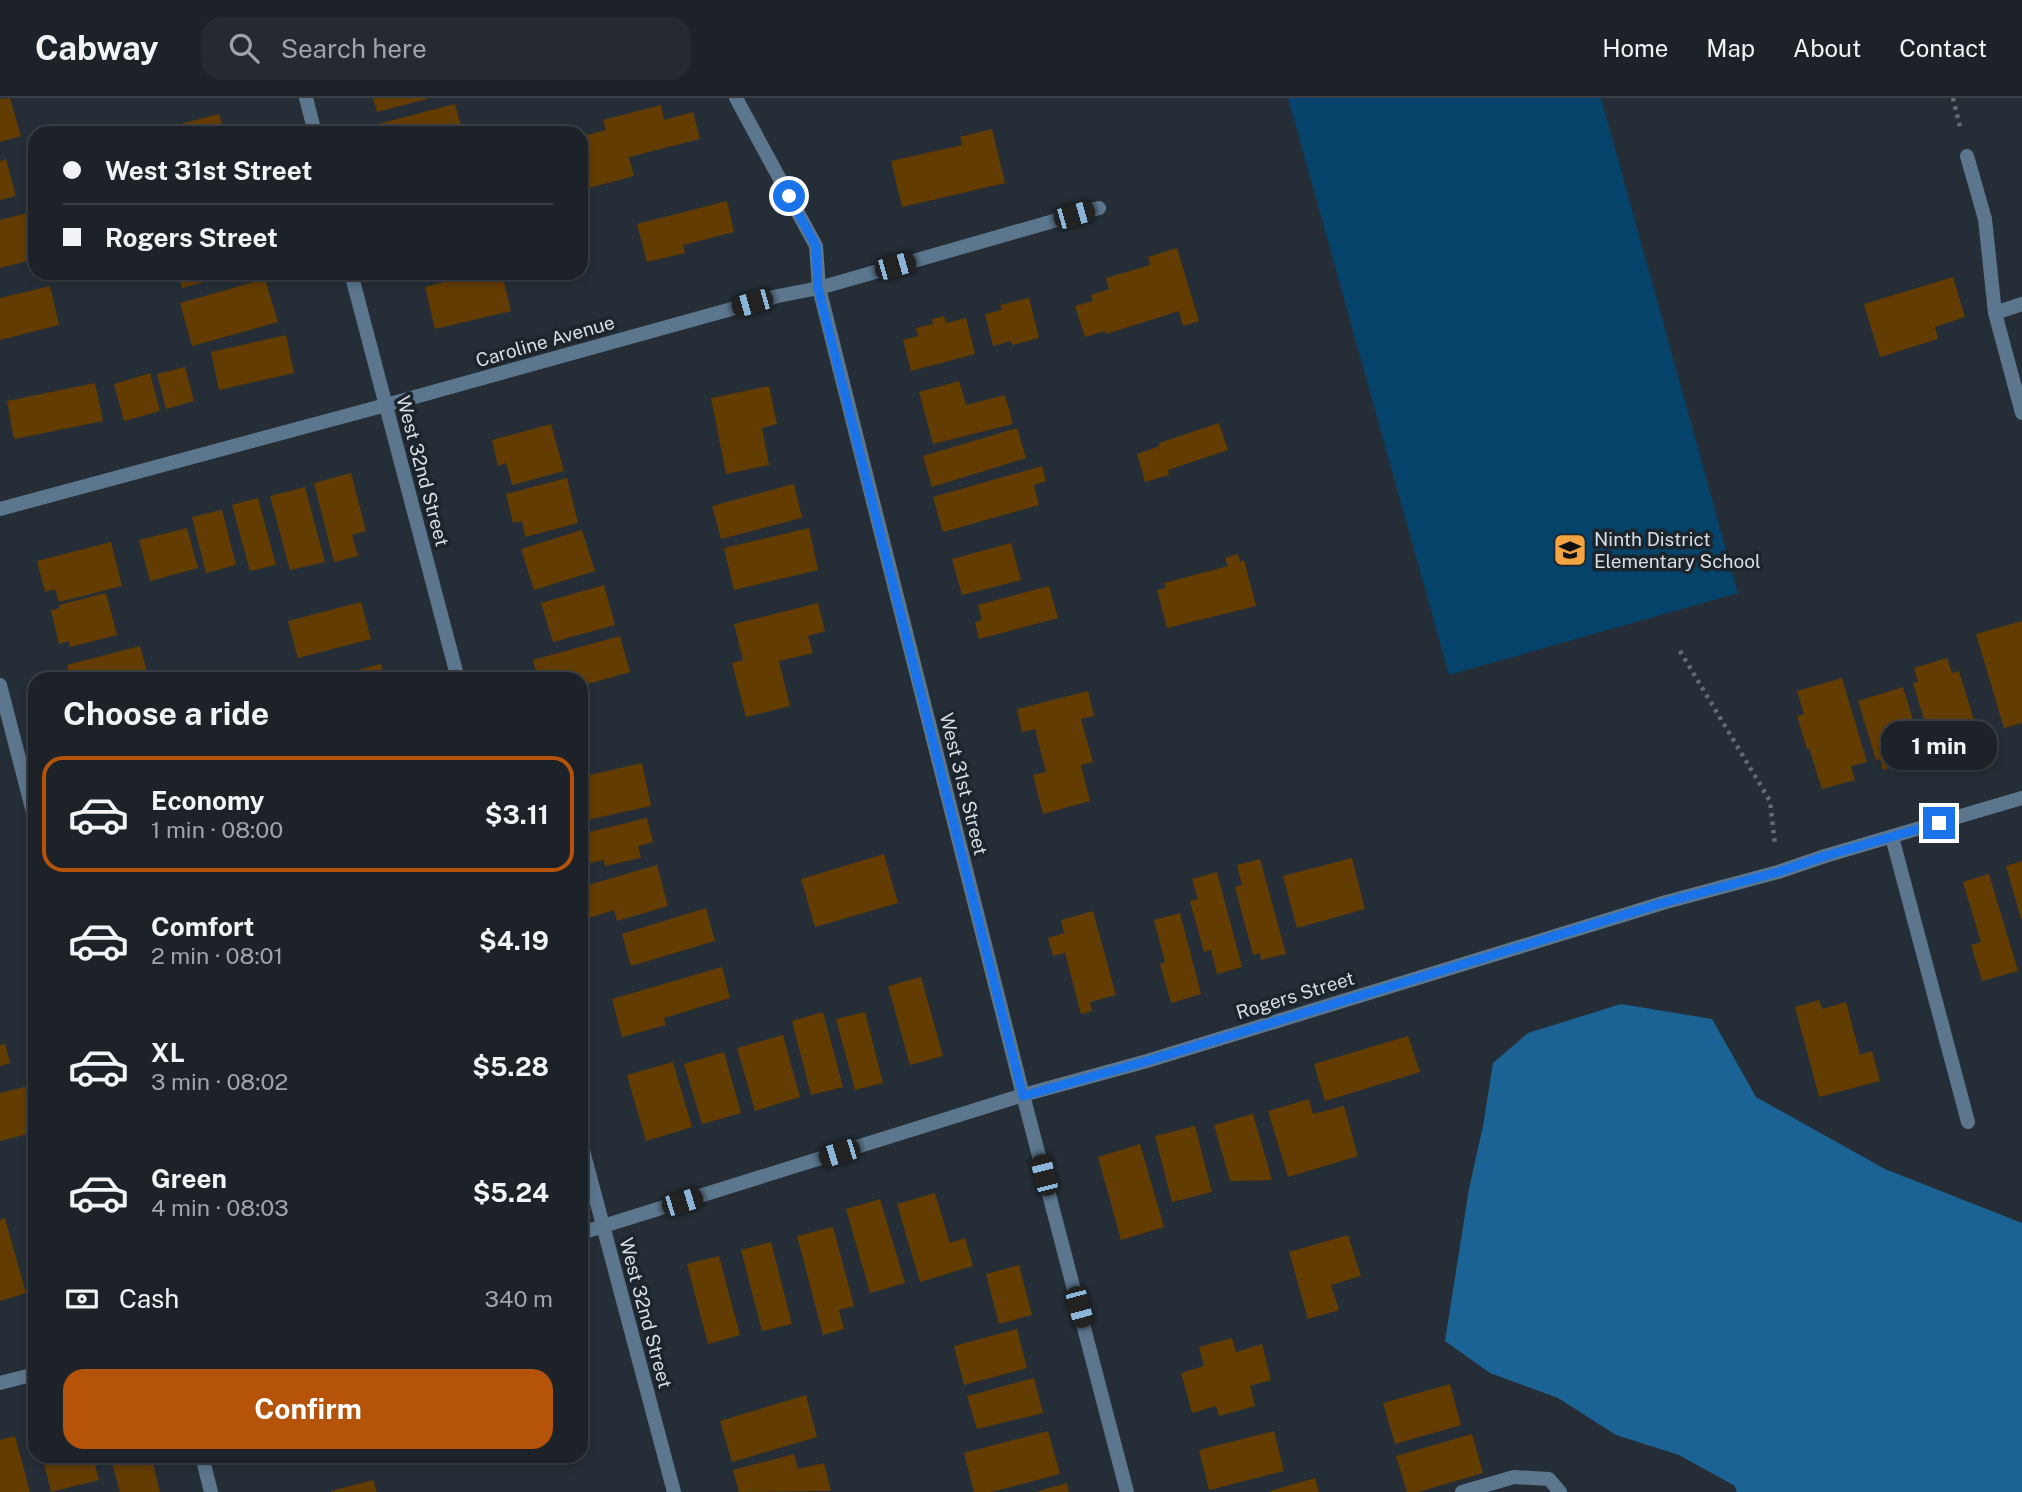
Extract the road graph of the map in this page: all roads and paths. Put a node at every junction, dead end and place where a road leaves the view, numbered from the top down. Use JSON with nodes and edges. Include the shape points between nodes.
{"nodes":[{"id":1,"x":306,"y":98,"type":"edge"},
{"id":2,"x":736,"y":98,"type":"edge"},
{"id":3,"x":1952,"y":98,"type":"edge"},
{"id":4,"x":313,"y":126,"type":"edge"},
{"id":5,"x":1967,"y":156,"type":"joint"},
{"id":6,"x":1099,"y":208,"type":"dead end"},
{"id":7,"x":353,"y":280,"type":"edge"},
{"id":8,"x":818,"y":288,"type":"junction"},
{"id":9,"x":2022,"y":304,"type":"edge"},
{"id":10,"x":1995,"y":313,"type":"junction"},
{"id":11,"x":386,"y":405,"type":"junction"},
{"id":12,"x":2022,"y":413,"type":"edge"},
{"id":13,"x":0,"y":509,"type":"edge"},
{"id":14,"x":1680,"y":651,"type":"dead end"},
{"id":15,"x":456,"y":672,"type":"edge"},
{"id":16,"x":0,"y":685,"type":"edge"},
{"id":17,"x":28,"y":793,"type":"edge"},
{"id":18,"x":2022,"y":798,"type":"edge"},
{"id":19,"x":1892,"y":837,"type":"junction"},
{"id":20,"x":1778,"y":872,"type":"junction"},
{"id":21,"x":1023,"y":1096,"type":"junction"},
{"id":22,"x":1968,"y":1122,"type":"dead end"},
{"id":23,"x":588,"y":1170,"type":"edge"},
{"id":24,"x":603,"y":1227,"type":"junction"},
{"id":25,"x":588,"y":1231,"type":"edge"},
{"id":26,"x":28,"y":1376,"type":"edge"},
{"id":27,"x":0,"y":1383,"type":"edge"},
{"id":28,"x":204,"y":1463,"type":"edge"},
{"id":29,"x":211,"y":1492,"type":"edge"},
{"id":30,"x":674,"y":1492,"type":"edge"},
{"id":31,"x":1127,"y":1492,"type":"edge"},
{"id":32,"x":1462,"y":1492,"type":"edge"},
{"id":33,"x":1560,"y":1492,"type":"edge"}],
"edges":[{"from":1,"to":4,"type":"street"},
{"from":2,"to":8,"type":"street","name":"West 31st Street","via":[[816,246]]},
{"from":3,"to":5,"type":"path"},
{"from":5,"to":10,"type":"street","via":[[1985,219]]},
{"from":6,"to":8,"type":"street","name":"Caroline Avenue"},
{"from":7,"to":11,"type":"street","name":"West 32nd Street"},
{"from":8,"to":11,"type":"street","name":"Caroline Avenue"},
{"from":8,"to":21,"type":"street","name":"West 31st Street"},
{"from":9,"to":10,"type":"street"},
{"from":10,"to":12,"type":"street"},
{"from":11,"to":13,"type":"street","name":"Caroline Avenue"},
{"from":11,"to":15,"type":"street","name":"West 32nd Street"},
{"from":14,"to":20,"type":"path","via":[[1770,801]]},
{"from":16,"to":17,"type":"street"},
{"from":18,"to":19,"type":"street","name":"Rogers Street"},
{"from":19,"to":20,"type":"street","name":"Rogers Street"},
{"from":19,"to":22,"type":"street"},
{"from":20,"to":21,"type":"street","name":"Rogers Street"},
{"from":21,"to":24,"type":"street","name":"Rogers Street"},
{"from":21,"to":31,"type":"street","name":"West 31st Street"},
{"from":23,"to":24,"type":"street","name":"West 32nd Street"},
{"from":24,"to":25,"type":"street","name":"Rogers Street"},
{"from":24,"to":30,"type":"street","name":"West 32nd Street"},
{"from":26,"to":27,"type":"street"},
{"from":28,"to":29,"type":"street"},
{"from":32,"to":33,"type":"street","via":[[1514,1477],[1549,1479]]}]}
